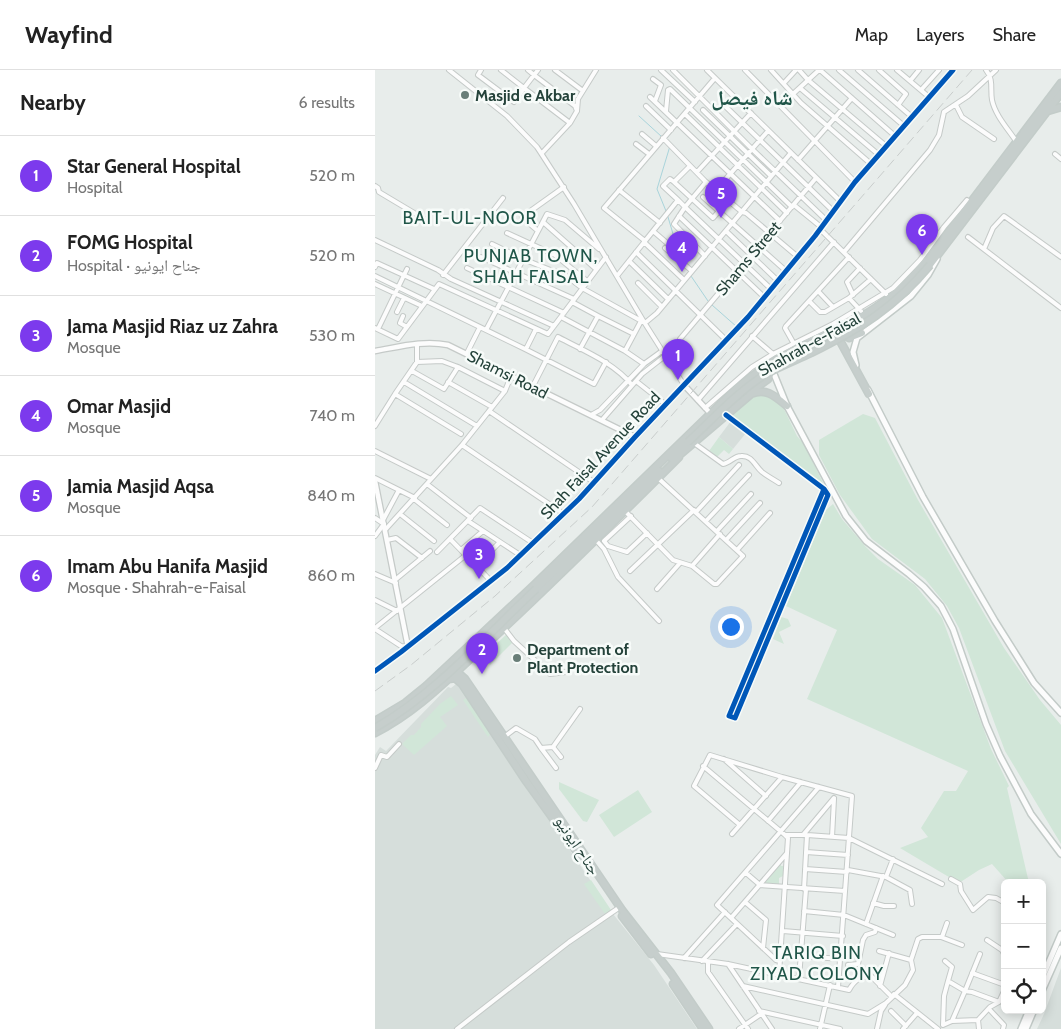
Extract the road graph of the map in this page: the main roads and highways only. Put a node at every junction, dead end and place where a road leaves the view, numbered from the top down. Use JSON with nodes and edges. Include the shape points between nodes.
{"nodes":[{"id":1,"x":1061,"y":83,"type":"edge"},
{"id":2,"x":1061,"y":93,"type":"edge"},
{"id":3,"x":1061,"y":107,"type":"edge"},
{"id":4,"x":1047,"y":111,"type":"junction"},
{"id":5,"x":944,"y":248,"type":"junction"},
{"id":6,"x":882,"y":304,"type":"junction"},
{"id":7,"x":845,"y":329,"type":"junction"},
{"id":8,"x":861,"y":333,"type":"junction"},
{"id":9,"x":817,"y":342,"type":"junction"},
{"id":10,"x":775,"y":356,"type":"junction"},
{"id":11,"x":737,"y":388,"type":"junction"},
{"id":12,"x":869,"y":394,"type":"junction"},
{"id":13,"x":740,"y":402,"type":"junction"},
{"id":14,"x":787,"y":406,"type":"junction"},
{"id":15,"x":691,"y":442,"type":"junction"},
{"id":16,"x":679,"y":457,"type":"junction"},
{"id":17,"x":669,"y":461,"type":"junction"},
{"id":18,"x":534,"y":587,"type":"junction"},
{"id":19,"x":466,"y":648,"type":"junction"},
{"id":20,"x":472,"y":657,"type":"junction"},
{"id":21,"x":442,"y":672,"type":"junction"},
{"id":22,"x":457,"y":672,"type":"junction"},
{"id":23,"x":449,"y":679,"type":"junction"},
{"id":24,"x":1061,"y":713,"type":"edge"},
{"id":25,"x":385,"y":715,"type":"junction"},
{"id":26,"x":375,"y":721,"type":"edge"},
{"id":27,"x":389,"y":726,"type":"junction"},
{"id":28,"x":375,"y":728,"type":"edge"},
{"id":29,"x":375,"y":733,"type":"edge"},
{"id":30,"x":503,"y":739,"type":"junction"},
{"id":31,"x":1061,"y":854,"type":"edge"},
{"id":32,"x":1061,"y":934,"type":"edge"},
{"id":33,"x":1061,"y":948,"type":"edge"},
{"id":34,"x":1046,"y":969,"type":"edge"},
{"id":35,"x":1046,"y":982,"type":"edge"},
{"id":36,"x":1027,"y":1014,"type":"edge"},
{"id":37,"x":1032,"y":1014,"type":"edge"},
{"id":38,"x":703,"y":1029,"type":"edge"},
{"id":39,"x":709,"y":1029,"type":"edge"},
{"id":40,"x":1021,"y":1029,"type":"edge"},
{"id":41,"x":1026,"y":1029,"type":"edge"}],
"edges":[{"from":1,"to":6,"type":"highway","name":"Shahrah-e-Faisal","via":[[924,263],[911,278],[887,295]]},
{"from":2,"to":4,"type":"highway","name":"Shahrah-e-Faisal"},
{"from":3,"to":4,"type":"highway"},
{"from":4,"to":5,"type":"highway","name":"Shahrah-e-Faisal"},
{"from":5,"to":8,"type":"main road","via":[[929,275],[911,296]]},
{"from":5,"to":15,"type":"highway","name":"Shahrah-e-Faisal","bridge":true,"via":[[903,295],[881,314],[761,378]]},
{"from":6,"to":7,"type":"highway"},
{"from":6,"to":10,"type":"highway","name":"Shahrah-e-Faisal"},
{"from":7,"to":8,"type":"highway","via":[[844,334],[849,338]]},
{"from":7,"to":9,"type":"highway"},
{"from":8,"to":12,"type":"main road","via":[[854,345],[853,360]]},
{"from":9,"to":10,"type":"highway"},
{"from":9,"to":12,"type":"highway","via":[[831,337],[839,339]]},
{"from":10,"to":11,"type":"highway","name":"Shahrah-e-Faisal"},
{"from":10,"to":14,"type":"main road","via":[[772,370]]},
{"from":11,"to":13,"type":"highway","via":[[763,370],[770,375]]},
{"from":11,"to":18,"type":"highway","name":"Shahrah-e-Faisal","via":[[707,411]]},
{"from":12,"to":24,"type":"main road","via":[[995,621],[1034,683]]},
{"from":13,"to":14,"type":"highway","via":[[757,391],[773,395]]},
{"from":13,"to":15,"type":"highway"},
{"from":14,"to":31,"type":"main road","via":[[845,516],[866,540],[924,587],[941,606],[953,629],[1000,756],[1031,814]]},
{"from":15,"to":16,"type":"highway"},
{"from":15,"to":17,"type":"highway","name":"Shahrah-e-Faisal"},
{"from":16,"to":17,"type":"highway"},
{"from":16,"to":20,"type":"highway"},
{"from":17,"to":18,"type":"highway","name":"Shahrah-e-Faisal"},
{"from":18,"to":19,"type":"highway"},
{"from":18,"to":28,"type":"highway","bridge":true,"via":[[426,694]]},
{"from":19,"to":20,"type":"highway"},
{"from":19,"to":21,"type":"highway"},
{"from":20,"to":22,"type":"highway"},
{"from":21,"to":22,"type":"highway"},
{"from":21,"to":25,"type":"highway"},
{"from":22,"to":23,"type":"highway"},
{"from":22,"to":30,"type":"highway","name":"جناح ایونیو"},
{"from":23,"to":27,"type":"highway"},
{"from":23,"to":30,"type":"highway","name":"جناح ایونیو","via":[[460,681]]},
{"from":25,"to":26,"type":"highway"},
{"from":25,"to":27,"type":"highway","via":[[383,722]]},
{"from":27,"to":29,"type":"highway"},
{"from":30,"to":38,"type":"highway","name":"جناح ایونیو","via":[[526,781]]},
{"from":30,"to":39,"type":"highway","name":"جناح ایونیو"},
{"from":32,"to":34,"type":"main road"},
{"from":33,"to":35,"type":"main road"},
{"from":36,"to":40,"type":"main road"},
{"from":37,"to":41,"type":"main road"}]}
